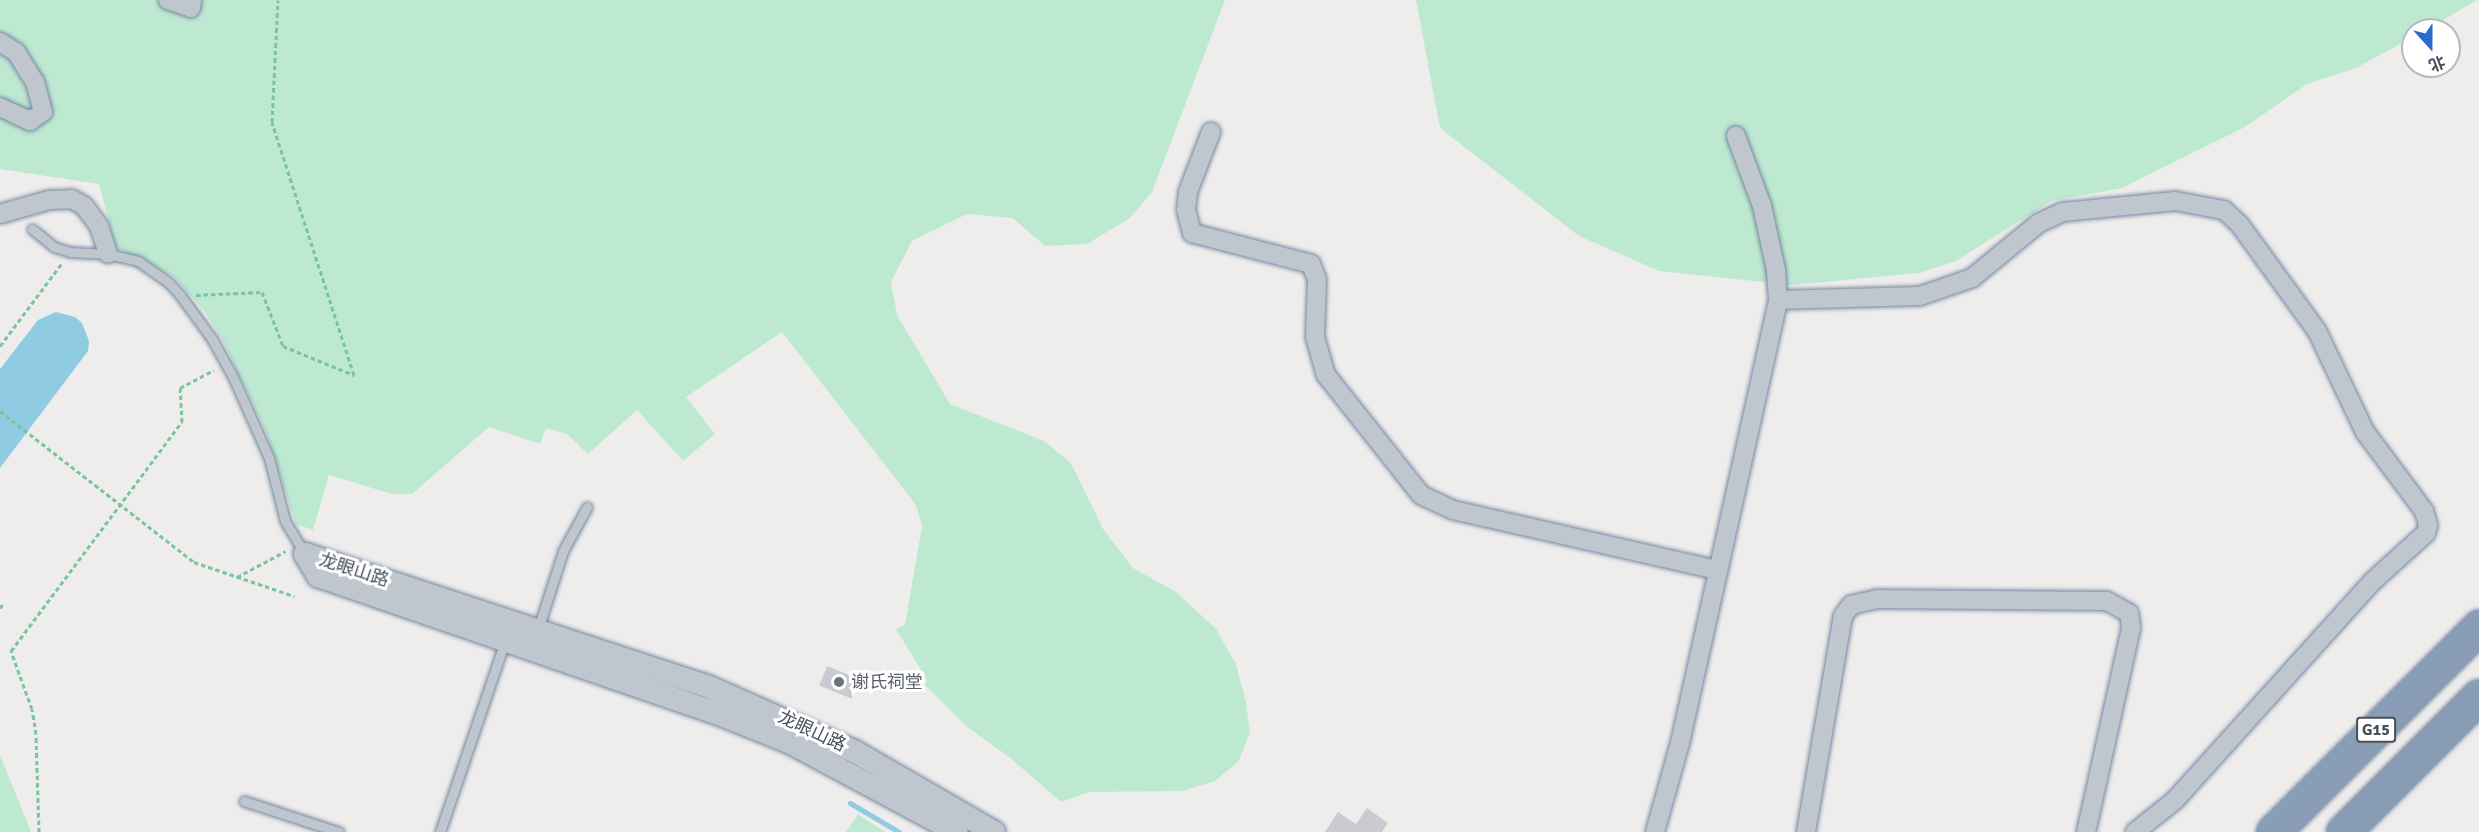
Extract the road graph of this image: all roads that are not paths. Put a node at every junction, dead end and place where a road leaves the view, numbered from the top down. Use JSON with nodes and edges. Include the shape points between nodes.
{"nodes":[{"id":1,"x":168,"y":0,"type":"edge"},
{"id":2,"x":192,"y":0,"type":"edge"},
{"id":3,"x":0,"y":42,"type":"edge"},
{"id":4,"x":0,"y":107,"type":"edge"},
{"id":5,"x":1211,"y":132,"type":"dead end"},
{"id":6,"x":1736,"y":136,"type":"dead end"},
{"id":7,"x":0,"y":214,"type":"edge"},
{"id":8,"x":32,"y":229,"type":"dead end"},
{"id":9,"x":108,"y":254,"type":"junction"},
{"id":10,"x":1778,"y":300,"type":"junction"},
{"id":11,"x":587,"y":507,"type":"dead end"},
{"id":12,"x":302,"y":549,"type":"joint"},
{"id":13,"x":1718,"y":570,"type":"junction"},
{"id":14,"x":2479,"y":627,"type":"edge"},
{"id":15,"x":508,"y":630,"type":"junction"},
{"id":16,"x":535,"y":640,"type":"junction"},
{"id":17,"x":2479,"y":696,"type":"edge"},
{"id":18,"x":244,"y":801,"type":"dead end"},
{"id":19,"x":339,"y":832,"type":"edge"},
{"id":20,"x":440,"y":832,"type":"edge"},
{"id":21,"x":957,"y":832,"type":"edge"},
{"id":22,"x":994,"y":832,"type":"edge"},
{"id":23,"x":1655,"y":832,"type":"edge"},
{"id":24,"x":1806,"y":832,"type":"edge"},
{"id":25,"x":2086,"y":832,"type":"edge"},
{"id":26,"x":2135,"y":832,"type":"edge"},
{"id":27,"x":2273,"y":832,"type":"edge"},
{"id":28,"x":2343,"y":832,"type":"edge"}],
"edges":[{"from":1,"to":2,"type":"street","via":[[191,8]]},
{"from":3,"to":4,"type":"street","via":[[16,52],[35,82],[43,112],[30,121]]},
{"from":5,"to":13,"type":"street","via":[[1188,192],[1186,210],[1192,233],[1311,264],[1317,280],[1315,337],[1326,375],[1421,495],[1453,510]]},
{"from":6,"to":10,"type":"street","via":[[1762,206],[1776,270]]},
{"from":7,"to":9,"type":"street","via":[[49,200],[72,199],[84,206],[99,226]]},
{"from":8,"to":9,"type":"lane","via":[[54,247]]},
{"from":9,"to":12,"type":"lane","via":[[138,261],[180,295],[226,365],[268,458],[285,521]]},
{"from":10,"to":13,"type":"street"},
{"from":10,"to":26,"type":"street","via":[[1920,296],[1972,278],[2039,223],[2063,212],[2175,201],[2224,210],[2240,225],[2317,331],[2365,432],[2424,511],[2426,533],[2372,582],[2174,801]]},
{"from":11,"to":16,"type":"lane","via":[[563,551]]},
{"from":12,"to":15,"type":"street","name":"龙眼山路","via":[[318,576]]},
{"from":13,"to":23,"type":"street","via":[[1678,754]]},
{"from":14,"to":27,"type":"highway","number":"G15"},
{"from":15,"to":16,"type":"street","name":"龙眼山路"},
{"from":15,"to":20,"type":"lane"},
{"from":16,"to":21,"type":"street","name":"龙眼山路","via":[[791,743]]},
{"from":16,"to":22,"type":"street","name":"龙眼山路","via":[[707,686],[807,728],[902,777]]},
{"from":17,"to":28,"type":"highway","number":"G15"},
{"from":18,"to":19,"type":"lane"},
{"from":24,"to":25,"type":"street","via":[[1843,616],[1851,605],[1876,599],[2107,601],[2129,613],[2131,628]]}]}
